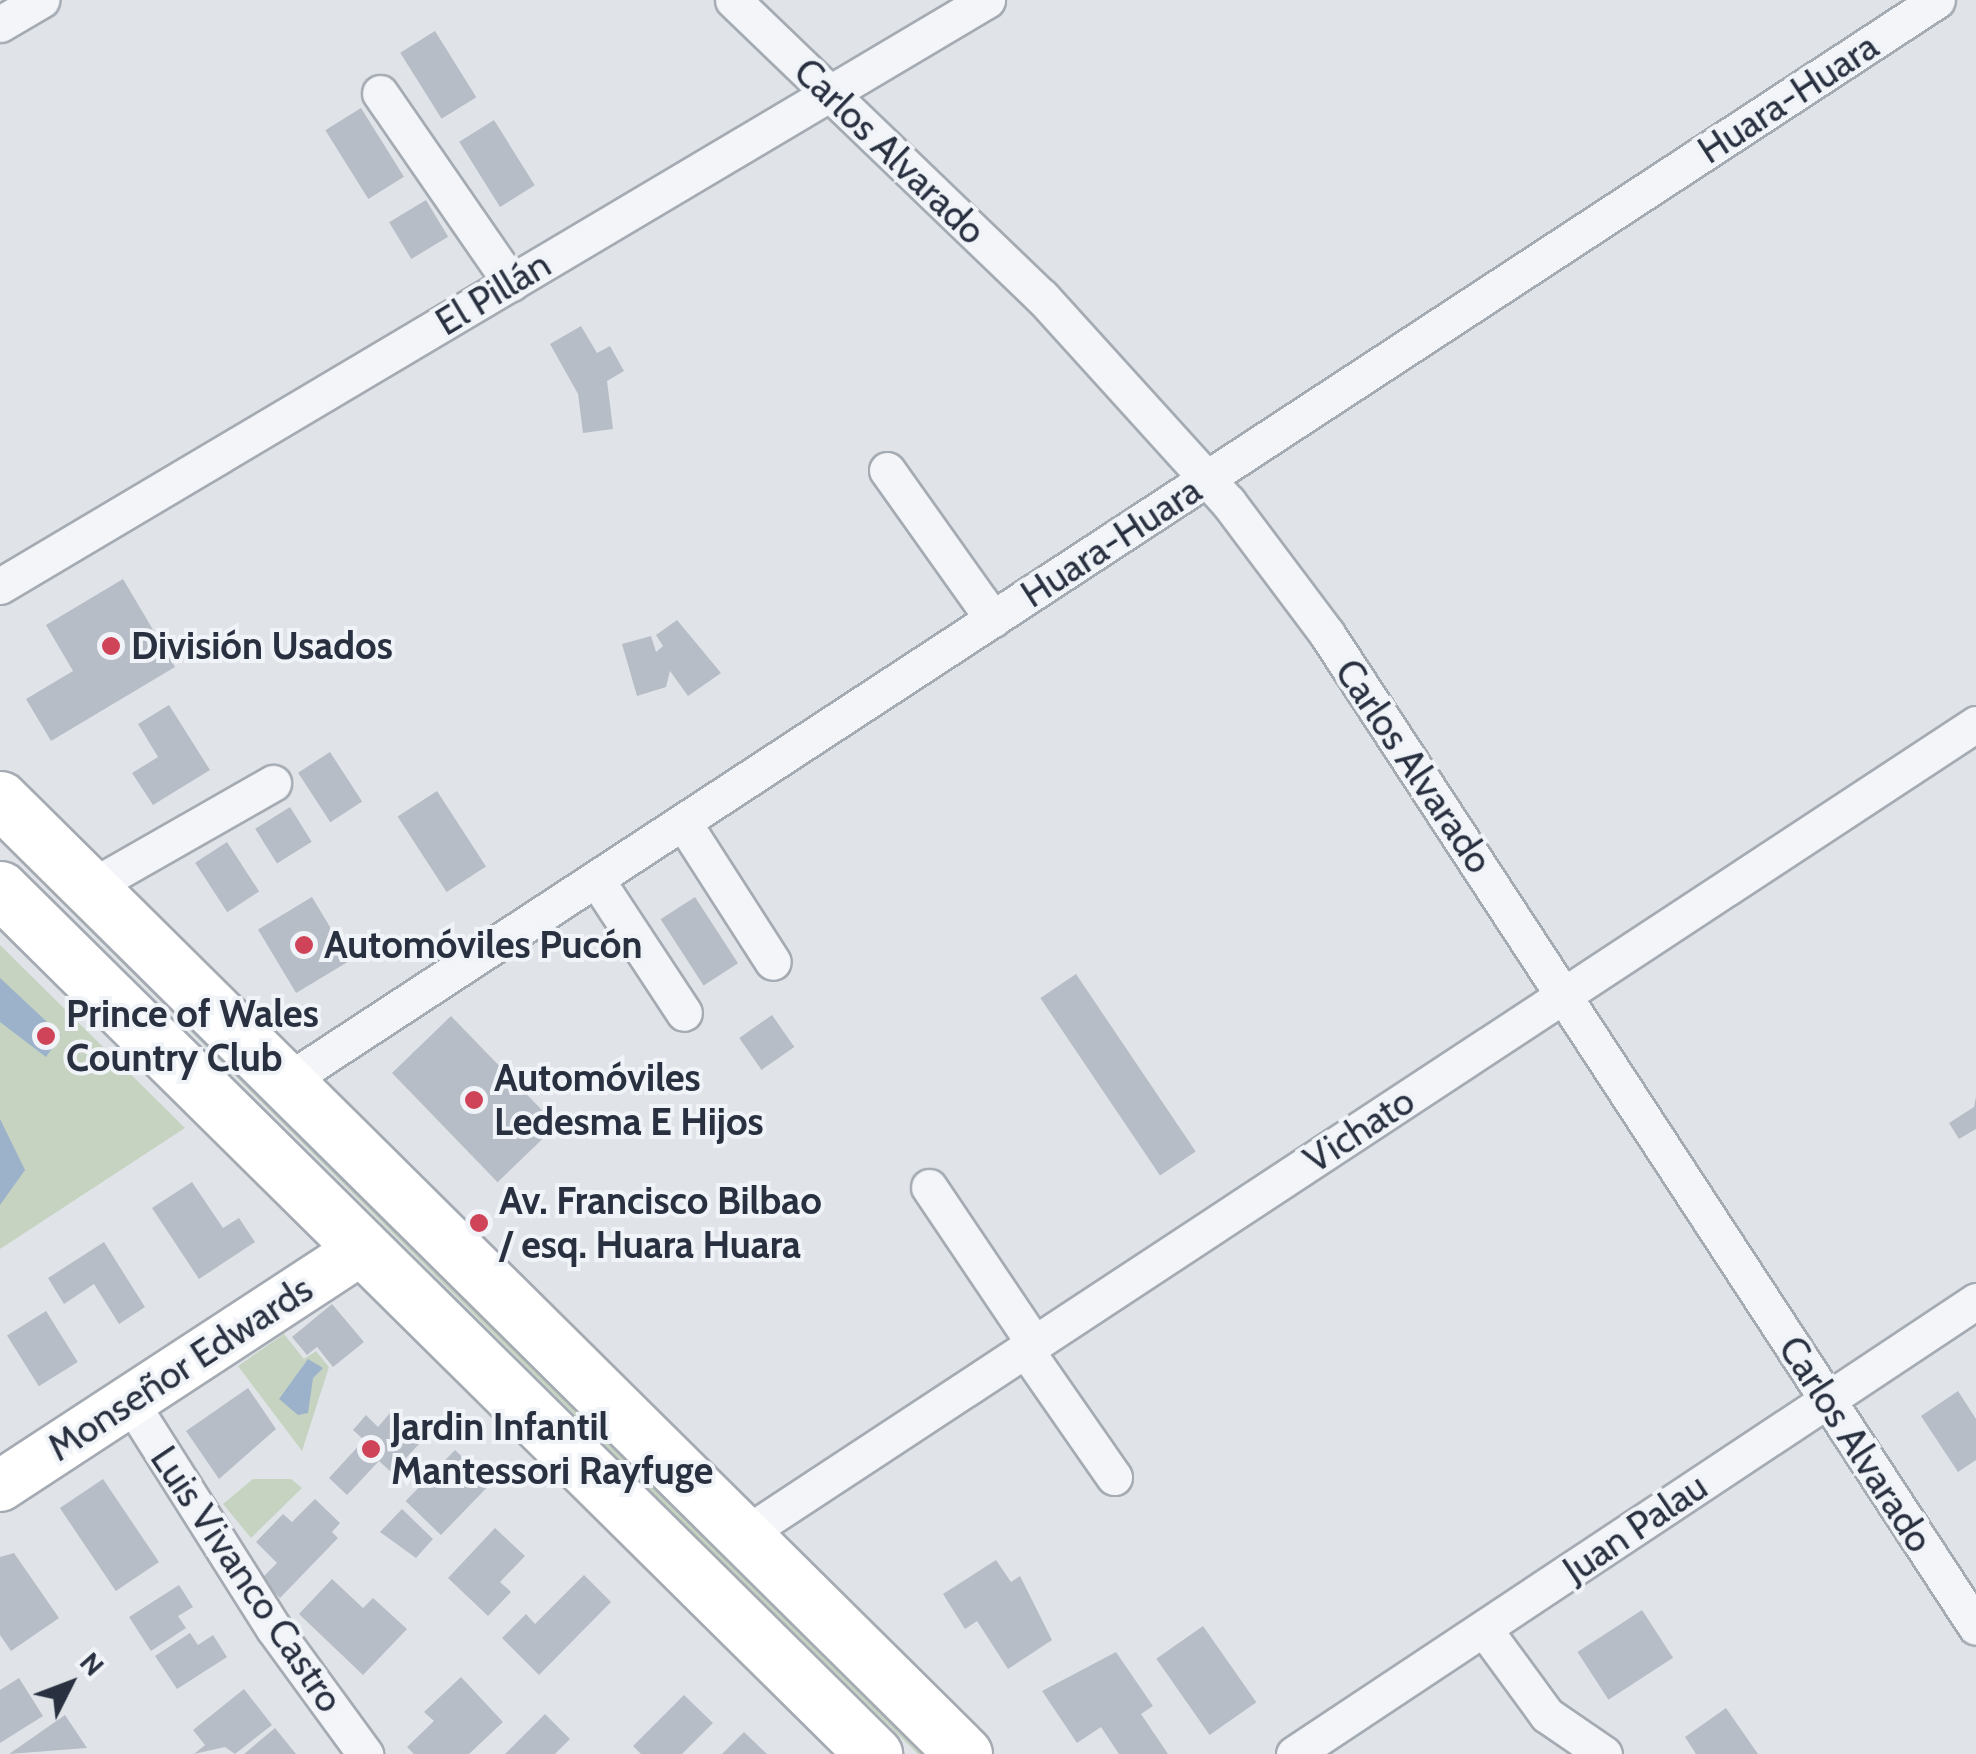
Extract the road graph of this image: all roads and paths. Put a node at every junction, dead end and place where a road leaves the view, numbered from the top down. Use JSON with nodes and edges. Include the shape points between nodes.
{"nodes":[{"id":1,"x":40,"y":0,"type":"edge"},
{"id":2,"x":733,"y":0,"type":"edge"},
{"id":3,"x":987,"y":0,"type":"edge"},
{"id":4,"x":1937,"y":0,"type":"edge"},
{"id":5,"x":0,"y":24,"type":"edge"},
{"id":6,"x":380,"y":93,"type":"dead end"},
{"id":7,"x":830,"y":94,"type":"junction"},
{"id":8,"x":511,"y":283,"type":"junction"},
{"id":9,"x":887,"y":470,"type":"dead end"},
{"id":10,"x":1208,"y":478,"type":"junction"},
{"id":11,"x":0,"y":586,"type":"edge"},
{"id":12,"x":993,"y":619,"type":"junction"},
{"id":13,"x":1976,"y":724,"type":"edge"},
{"id":14,"x":273,"y":783,"type":"dead end"},
{"id":15,"x":0,"y":799,"type":"edge"},
{"id":16,"x":682,"y":822,"type":"junction"},
{"id":17,"x":596,"y":879,"type":"junction"},
{"id":18,"x":89,"y":888,"type":"junction"},
{"id":19,"x":0,"y":890,"type":"edge"},
{"id":20,"x":773,"y":962,"type":"dead end"},
{"id":21,"x":1562,"y":996,"type":"junction"},
{"id":22,"x":684,"y":1013,"type":"dead end"},
{"id":23,"x":284,"y":1083,"type":"junction"},
{"id":24,"x":929,"y":1187,"type":"dead end"},
{"id":25,"x":360,"y":1250,"type":"junction"},
{"id":26,"x":466,"y":1264,"type":"junction"},
{"id":27,"x":1976,"y":1301,"type":"edge"},
{"id":28,"x":1030,"y":1346,"type":"junction"},
{"id":29,"x":1828,"y":1399,"type":"junction"},
{"id":30,"x":131,"y":1403,"type":"junction"},
{"id":31,"x":1114,"y":1477,"type":"dead end"},
{"id":32,"x":0,"y":1486,"type":"edge"},
{"id":33,"x":742,"y":1536,"type":"junction"},
{"id":34,"x":1976,"y":1626,"type":"edge"},
{"id":35,"x":1484,"y":1629,"type":"junction"},
{"id":36,"x":365,"y":1754,"type":"edge"},
{"id":37,"x":874,"y":1754,"type":"edge"},
{"id":38,"x":964,"y":1754,"type":"edge"},
{"id":39,"x":1294,"y":1754,"type":"edge"},
{"id":40,"x":1604,"y":1754,"type":"edge"}],
"edges":[{"from":1,"to":5,"type":"street"},
{"from":2,"to":7,"type":"street","name":"Carlos Alvarado"},
{"from":3,"to":7,"type":"street","name":"El Pillán"},
{"from":4,"to":10,"type":"street","name":"Huara-Huara"},
{"from":6,"to":8,"type":"street"},
{"from":7,"to":8,"type":"street","name":"El Pillán"},
{"from":7,"to":10,"type":"street","name":"Carlos Alvarado","via":[[1106,361]]},
{"from":8,"to":11,"type":"street","name":"El Pillán"},
{"from":9,"to":12,"type":"street"},
{"from":10,"to":12,"type":"street","name":"Huara-Huara"},
{"from":10,"to":21,"type":"street","name":"Carlos Alvarado","via":[[1326,634]]},
{"from":12,"to":16,"type":"street","name":"Huara-Huara"},
{"from":13,"to":21,"type":"street","name":"Vichato"},
{"from":14,"to":18,"type":"street"},
{"from":15,"to":18,"type":"main road"},
{"from":16,"to":17,"type":"street","name":"Huara-Huara"},
{"from":16,"to":20,"type":"street"},
{"from":17,"to":22,"type":"street"},
{"from":17,"to":23,"type":"street","name":"Huara-Huara"},
{"from":18,"to":23,"type":"main road"},
{"from":19,"to":25,"type":"main road"},
{"from":21,"to":28,"type":"street","name":"Vichato"},
{"from":21,"to":29,"type":"street","name":"Carlos Alvarado"},
{"from":23,"to":26,"type":"main road"},
{"from":24,"to":28,"type":"street"},
{"from":25,"to":26,"type":"main road","via":[[415,1242]]},
{"from":25,"to":30,"type":"street","name":"Monseñor Edwards"},
{"from":25,"to":37,"type":"main road"},
{"from":26,"to":33,"type":"main road"},
{"from":27,"to":29,"type":"street","name":"Juan Palau"},
{"from":28,"to":31,"type":"street"},
{"from":28,"to":33,"type":"street","name":"Vichato"},
{"from":29,"to":34,"type":"street","name":"Carlos Alvarado"},
{"from":29,"to":35,"type":"street","name":"Juan Palau"},
{"from":30,"to":32,"type":"street","name":"Monseñor Edwards"},
{"from":30,"to":36,"type":"street","name":"Luis Vivanco Castro","via":[[274,1630]]},
{"from":33,"to":38,"type":"main road"},
{"from":35,"to":39,"type":"street","name":"Juan Palau"},
{"from":35,"to":40,"type":"street","via":[[1547,1716]]}]}
